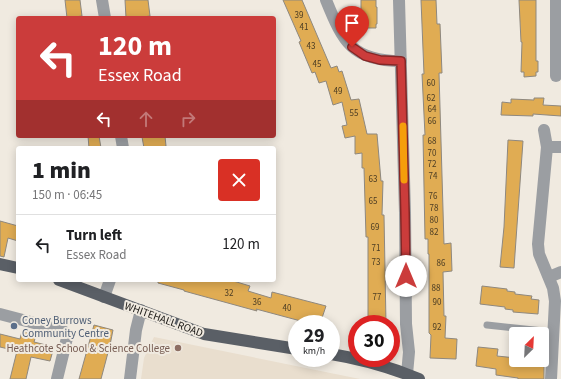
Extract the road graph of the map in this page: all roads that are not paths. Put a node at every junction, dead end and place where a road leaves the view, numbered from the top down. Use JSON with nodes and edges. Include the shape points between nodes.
{"nodes":[{"id":1,"x":102,"y":0,"type":"edge"},
{"id":2,"x":326,"y":0,"type":"edge"},
{"id":3,"x":399,"y":0,"type":"edge"},
{"id":4,"x":556,"y":0,"type":"edge"},
{"id":5,"x":105,"y":16,"type":"edge"},
{"id":6,"x":558,"y":31,"type":"edge"},
{"id":7,"x":401,"y":61,"type":"junction"},
{"id":8,"x":556,"y":76,"type":"dead end"},
{"id":9,"x":544,"y":130,"type":"dead end"},
{"id":10,"x":547,"y":147,"type":"junction"},
{"id":11,"x":561,"y":147,"type":"edge"},
{"id":12,"x":0,"y":264,"type":"edge"},
{"id":13,"x":16,"y":268,"type":"edge"},
{"id":14,"x":561,"y":272,"type":"edge"},
{"id":15,"x":550,"y":277,"type":"junction"},
{"id":16,"x":64,"y":282,"type":"edge"},
{"id":17,"x":109,"y":282,"type":"edge"},
{"id":18,"x":104,"y":297,"type":"junction"},
{"id":19,"x":141,"y":310,"type":"junction"},
{"id":20,"x":0,"y":314,"type":"edge"},
{"id":21,"x":487,"y":325,"type":"dead end"},
{"id":22,"x":553,"y":332,"type":"junction"},
{"id":23,"x":288,"y":348,"type":"edge"},
{"id":24,"x":340,"y":355,"type":"edge"},
{"id":25,"x":413,"y":377,"type":"edge"},
{"id":26,"x":57,"y":379,"type":"edge"},
{"id":27,"x":130,"y":379,"type":"edge"},
{"id":28,"x":551,"y":379,"type":"edge"}],
"edges":[{"from":1,"to":5,"type":"street"},
{"from":2,"to":7,"type":"street","via":[[340,33],[352,47],[365,56]]},
{"from":3,"to":7,"type":"street"},
{"from":4,"to":6,"type":"street"},
{"from":6,"to":8,"type":"street"},
{"from":7,"to":25,"type":"street","via":[[406,324]]},
{"from":9,"to":10,"type":"street"},
{"from":10,"to":11,"type":"street"},
{"from":10,"to":15,"type":"street","via":[[538,244],[539,254]]},
{"from":12,"to":13,"type":"main road"},
{"from":14,"to":15,"type":"street"},
{"from":15,"to":22,"type":"street","via":[[555,301]]},
{"from":16,"to":18,"type":"main road","name":"WHITEHALL ROAD"},
{"from":17,"to":18,"type":"street"},
{"from":18,"to":19,"type":"main road","name":"WHITEHALL ROAD"},
{"from":19,"to":23,"type":"main road","name":"WHITEHALL ROAD","via":[[204,334]]},
{"from":19,"to":27,"type":"street"},
{"from":20,"to":26,"type":"street","via":[[66,333]]},
{"from":21,"to":22,"type":"lane"},
{"from":22,"to":28,"type":"street"},
{"from":24,"to":25,"type":"main road","via":[[379,364]]}]}
